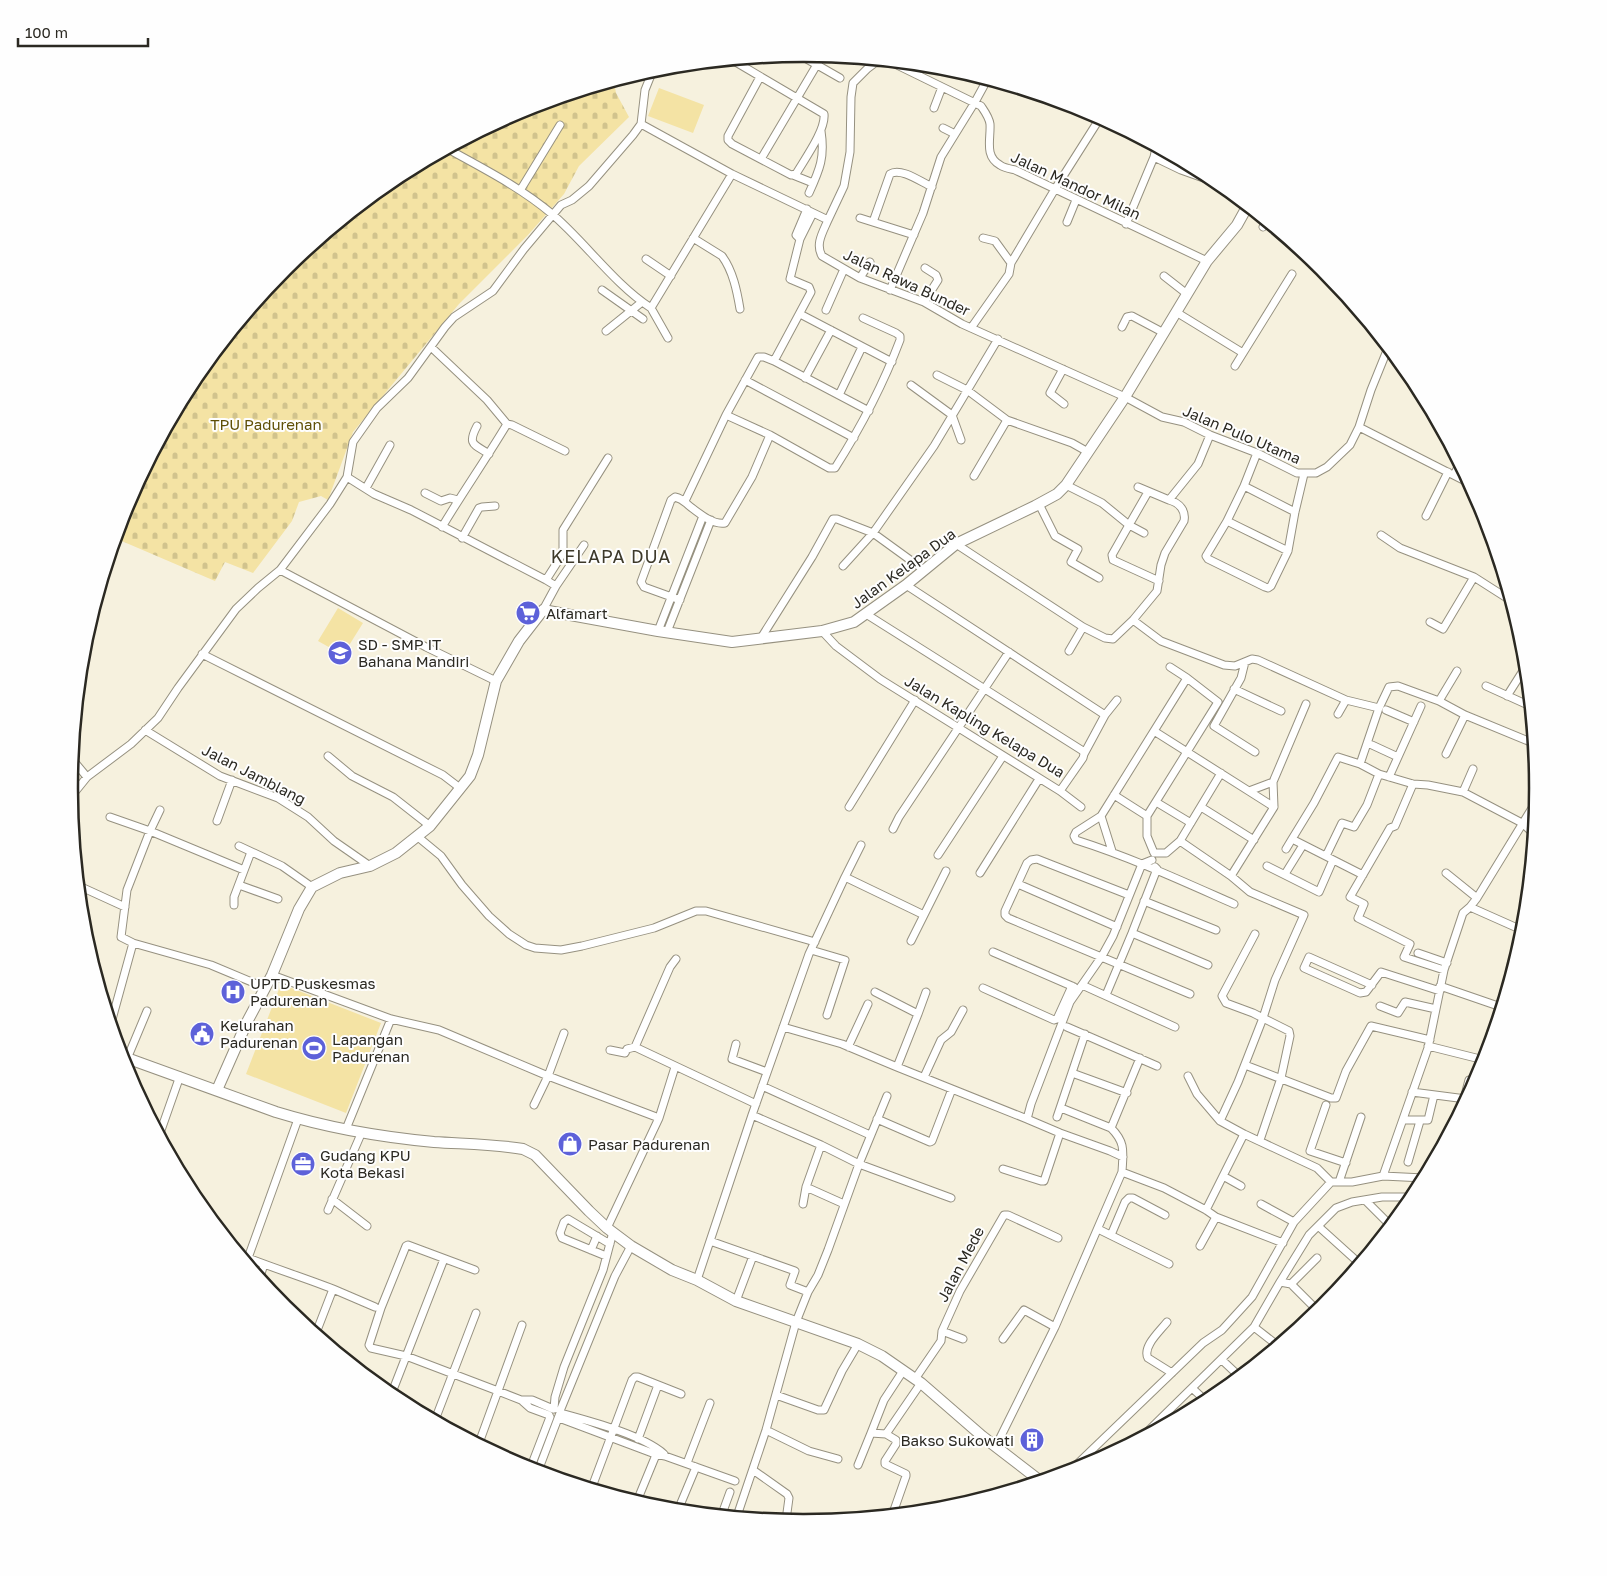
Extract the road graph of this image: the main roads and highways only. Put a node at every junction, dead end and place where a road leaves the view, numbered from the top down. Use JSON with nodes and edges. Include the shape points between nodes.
{"nodes":[{"id":1,"x":1244,"y":211,"type":"edge"},
{"id":2,"x":132,"y":1062,"type":"edge"},
{"id":3,"x":217,"y":1090,"type":"junction"},
{"id":4,"x":1034,"y":1476,"type":"edge"}],
"edges":[{"from":1,"to":3,"type":"main road","name":"Jalan Kelapa Dua","via":[[1207,261],[1125,397],[1066,485],[1039,504],[956,544],[854,622],[822,631],[732,642],[543,610],[519,641],[496,681],[470,776],[430,826],[396,853],[312,887]]},
{"from":2,"to":3,"type":"main road"},
{"from":3,"to":4,"type":"main road","via":[[298,1119],[361,1134],[523,1149],[535,1155],[610,1230],[631,1246],[736,1301],[858,1344],[882,1356],[918,1381]]}]}
